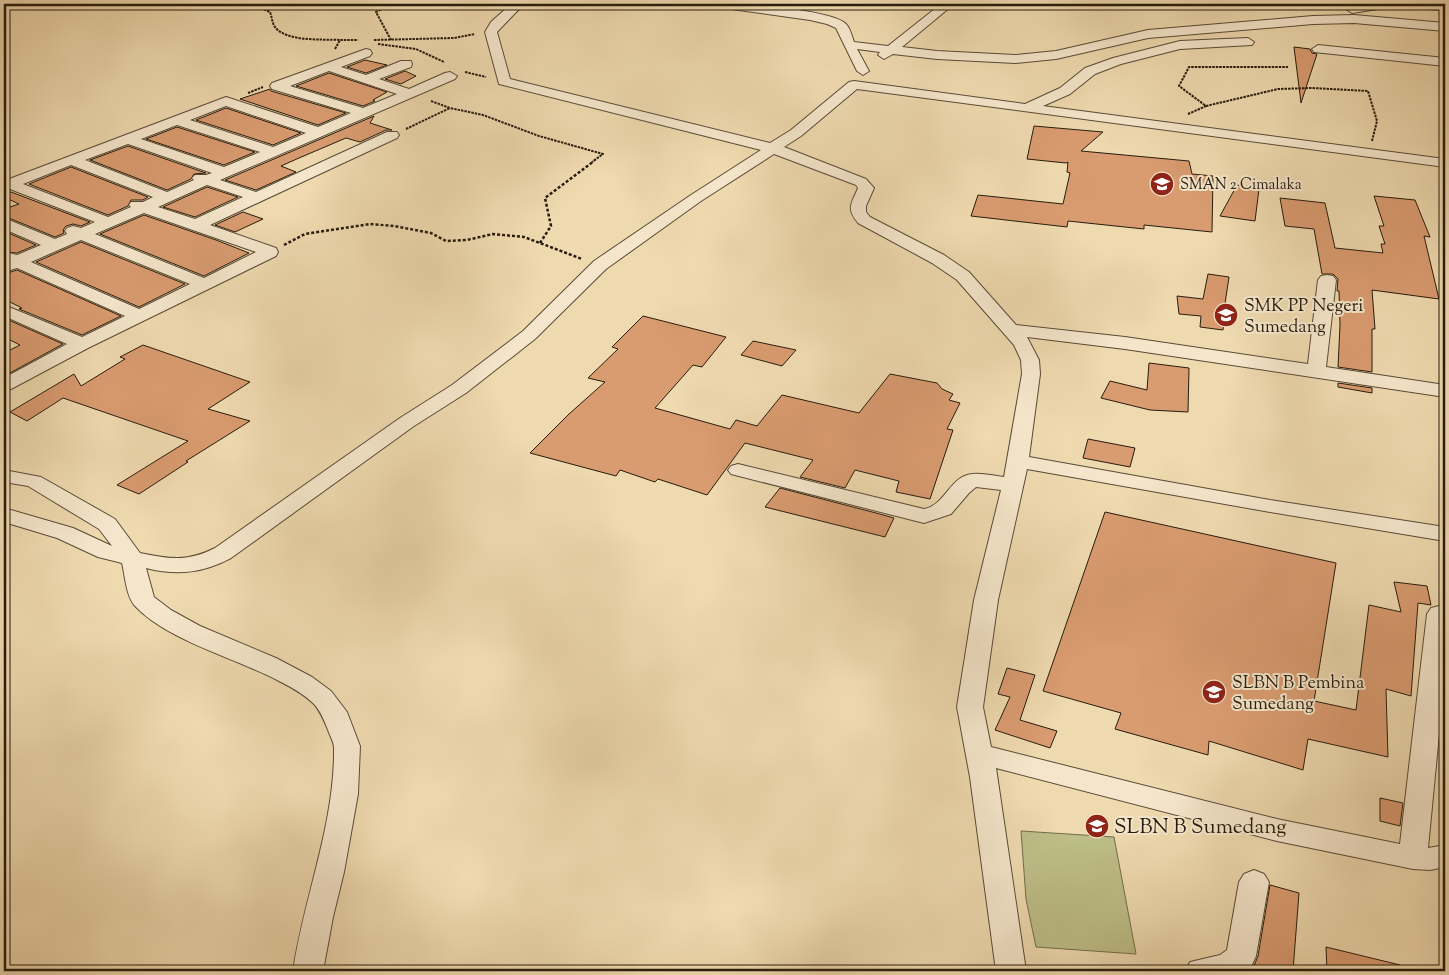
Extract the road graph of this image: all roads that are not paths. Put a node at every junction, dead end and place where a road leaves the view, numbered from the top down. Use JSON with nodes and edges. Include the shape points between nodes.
{"nodes":[{"id":1,"x":518,"y":4,"type":"edge"},
{"id":2,"x":717,"y":4,"type":"edge"},
{"id":3,"x":948,"y":4,"type":"edge"},
{"id":4,"x":1445,"y":7,"type":"edge"},
{"id":5,"x":827,"y":8,"type":"dead end"},
{"id":6,"x":831,"y":21,"type":"junction"},
{"id":7,"x":1296,"y":22,"type":"junction"},
{"id":8,"x":1445,"y":27,"type":"edge"},
{"id":9,"x":1248,"y":42,"type":"dead end"},
{"id":10,"x":851,"y":45,"type":"junction"},
{"id":11,"x":1318,"y":49,"type":"dead end"},
{"id":12,"x":890,"y":50,"type":"junction"},
{"id":13,"x":366,"y":53,"type":"dead end"},
{"id":14,"x":1445,"y":62,"type":"edge"},
{"id":15,"x":406,"y":64,"type":"dead end"},
{"id":16,"x":329,"y":67,"type":"junction"},
{"id":17,"x":450,"y":76,"type":"dead end"},
{"id":18,"x":859,"y":78,"type":"junction"},
{"id":19,"x":367,"y":80,"type":"junction"},
{"id":20,"x":409,"y":93,"type":"junction"},
{"id":21,"x":1027,"y":108,"type":"junction"},
{"id":22,"x":360,"y":111,"type":"junction"},
{"id":23,"x":177,"y":120,"type":"junction"},
{"id":24,"x":325,"y":125,"type":"junction"},
{"id":25,"x":128,"y":139,"type":"junction"},
{"id":26,"x":772,"y":148,"type":"junction"},
{"id":27,"x":268,"y":150,"type":"junction"},
{"id":28,"x":71,"y":160,"type":"junction"},
{"id":29,"x":1445,"y":163,"type":"edge"},
{"id":30,"x":211,"y":175,"type":"junction"},
{"id":31,"x":7,"y":185,"type":"edge"},
{"id":32,"x":162,"y":196,"type":"junction"},
{"id":33,"x":257,"y":197,"type":"junction"},
{"id":34,"x":139,"y":205,"type":"junction"},
{"id":35,"x":104,"y":220,"type":"junction"},
{"id":36,"x":4,"y":224,"type":"edge"},
{"id":37,"x":196,"y":225,"type":"junction"},
{"id":38,"x":77,"y":232,"type":"junction"},
{"id":39,"x":50,"y":244,"type":"junction"},
{"id":40,"x":8,"y":262,"type":"edge"},
{"id":41,"x":1327,"y":280,"type":"dead end"},
{"id":42,"x":204,"y":284,"type":"junction"},
{"id":43,"x":4,"y":310,"type":"edge"},
{"id":44,"x":140,"y":316,"type":"junction"},
{"id":45,"x":1010,"y":330,"type":"junction"},
{"id":46,"x":82,"y":344,"type":"junction"},
{"id":47,"x":1312,"y":370,"type":"junction"},
{"id":48,"x":4,"y":385,"type":"edge"},
{"id":49,"x":1445,"y":391,"type":"edge"},
{"id":50,"x":1018,"y":461,"type":"junction"},
{"id":51,"x":738,"y":470,"type":"dead end"},
{"id":52,"x":4,"y":476,"type":"edge"},
{"id":53,"x":1014,"y":485,"type":"junction"},
{"id":54,"x":4,"y":515,"type":"edge"},
{"id":55,"x":1445,"y":534,"type":"edge"},
{"id":56,"x":132,"y":558,"type":"junction"},
{"id":57,"x":1439,"y":614,"type":"dead end"},
{"id":58,"x":979,"y":754,"type":"junction"},
{"id":59,"x":1445,"y":856,"type":"edge"},
{"id":60,"x":1413,"y":858,"type":"junction"},
{"id":61,"x":1254,"y":882,"type":"dead end"},
{"id":62,"x":308,"y":971,"type":"edge"},
{"id":63,"x":1011,"y":971,"type":"edge"},
{"id":64,"x":1201,"y":971,"type":"edge"}],
"edges":[{"from":1,"to":26,"type":"street","via":[[495,25],[492,32],[504,81]]},
{"from":2,"to":6,"type":"street"},
{"from":3,"to":12,"type":"street"},
{"from":4,"to":7,"type":"street","via":[[1391,4],[1335,10]]},
{"from":5,"to":6,"type":"street"},
{"from":6,"to":10,"type":"street","via":[[841,26]]},
{"from":7,"to":8,"type":"street","via":[[1354,19]]},
{"from":7,"to":12,"type":"street","via":[[1148,34],[1056,55],[1015,59]]},
{"from":9,"to":21,"type":"street","via":[[1180,45],[1117,61],[1090,71],[1065,91]]},
{"from":10,"to":12,"type":"street"},
{"from":10,"to":18,"type":"street"},
{"from":11,"to":14,"type":"street"},
{"from":12,"to":18,"type":"street"},
{"from":13,"to":16,"type":"street"},
{"from":15,"to":19,"type":"street"},
{"from":16,"to":19,"type":"street"},
{"from":16,"to":22,"type":"street","via":[[277,86]]},
{"from":17,"to":20,"type":"street"},
{"from":18,"to":21,"type":"street"},
{"from":18,"to":26,"type":"street","via":[[796,133]]},
{"from":19,"to":20,"type":"street"},
{"from":20,"to":22,"type":"street"},
{"from":21,"to":29,"type":"street"},
{"from":22,"to":24,"type":"street"},
{"from":23,"to":24,"type":"street","via":[[226,101]]},
{"from":23,"to":25,"type":"street"},
{"from":23,"to":27,"type":"street"},
{"from":24,"to":27,"type":"street"},
{"from":24,"to":33,"type":"street","via":[[387,137]]},
{"from":25,"to":28,"type":"street"},
{"from":25,"to":30,"type":"street"},
{"from":26,"to":45,"type":"street","via":[[861,182],[866,188],[858,213],[864,220],[938,259],[962,276]]},
{"from":26,"to":56,"type":"street","via":[[600,265],[511,350],[459,389],[407,422],[223,553],[188,566],[162,565]]},
{"from":27,"to":30,"type":"street"},
{"from":28,"to":31,"type":"street"},
{"from":28,"to":32,"type":"street"},
{"from":30,"to":32,"type":"street"},
{"from":30,"to":33,"type":"street"},
{"from":31,"to":35,"type":"street"},
{"from":32,"to":34,"type":"street"},
{"from":33,"to":37,"type":"street"},
{"from":34,"to":35,"type":"street"},
{"from":34,"to":37,"type":"street"},
{"from":35,"to":38,"type":"street"},
{"from":36,"to":39,"type":"street"},
{"from":37,"to":42,"type":"street","via":[[270,252]]},
{"from":38,"to":39,"type":"street"},
{"from":38,"to":42,"type":"street"},
{"from":39,"to":40,"type":"street"},
{"from":40,"to":44,"type":"street"},
{"from":41,"to":47,"type":"street","via":[[1317,366]]},
{"from":42,"to":44,"type":"street"},
{"from":43,"to":46,"type":"street"},
{"from":44,"to":46,"type":"street"},
{"from":45,"to":47,"type":"street"},
{"from":45,"to":50,"type":"street","via":[[1026,351],[1031,374]]},
{"from":46,"to":48,"type":"street"},
{"from":47,"to":49,"type":"street"},
{"from":50,"to":53,"type":"street"},
{"from":50,"to":55,"type":"street"},
{"from":51,"to":53,"type":"street","via":[[924,516],[939,514],[973,480]]},
{"from":52,"to":56,"type":"street","via":[[34,481],[97,517],[114,532]]},
{"from":53,"to":58,"type":"street","via":[[986,600],[970,707]]},
{"from":54,"to":56,"type":"street","via":[[65,533],[106,552]]},
{"from":56,"to":62,"type":"street","via":[[143,600],[163,616],[303,683],[322,697],[334,712],[347,746],[344,794]]},
{"from":57,"to":60,"type":"street"},
{"from":58,"to":60,"type":"street","via":[[1277,830]]},
{"from":58,"to":63,"type":"street"},
{"from":59,"to":60,"type":"street"},
{"from":61,"to":64,"type":"street","via":[[1241,956],[1226,968]]}]}
